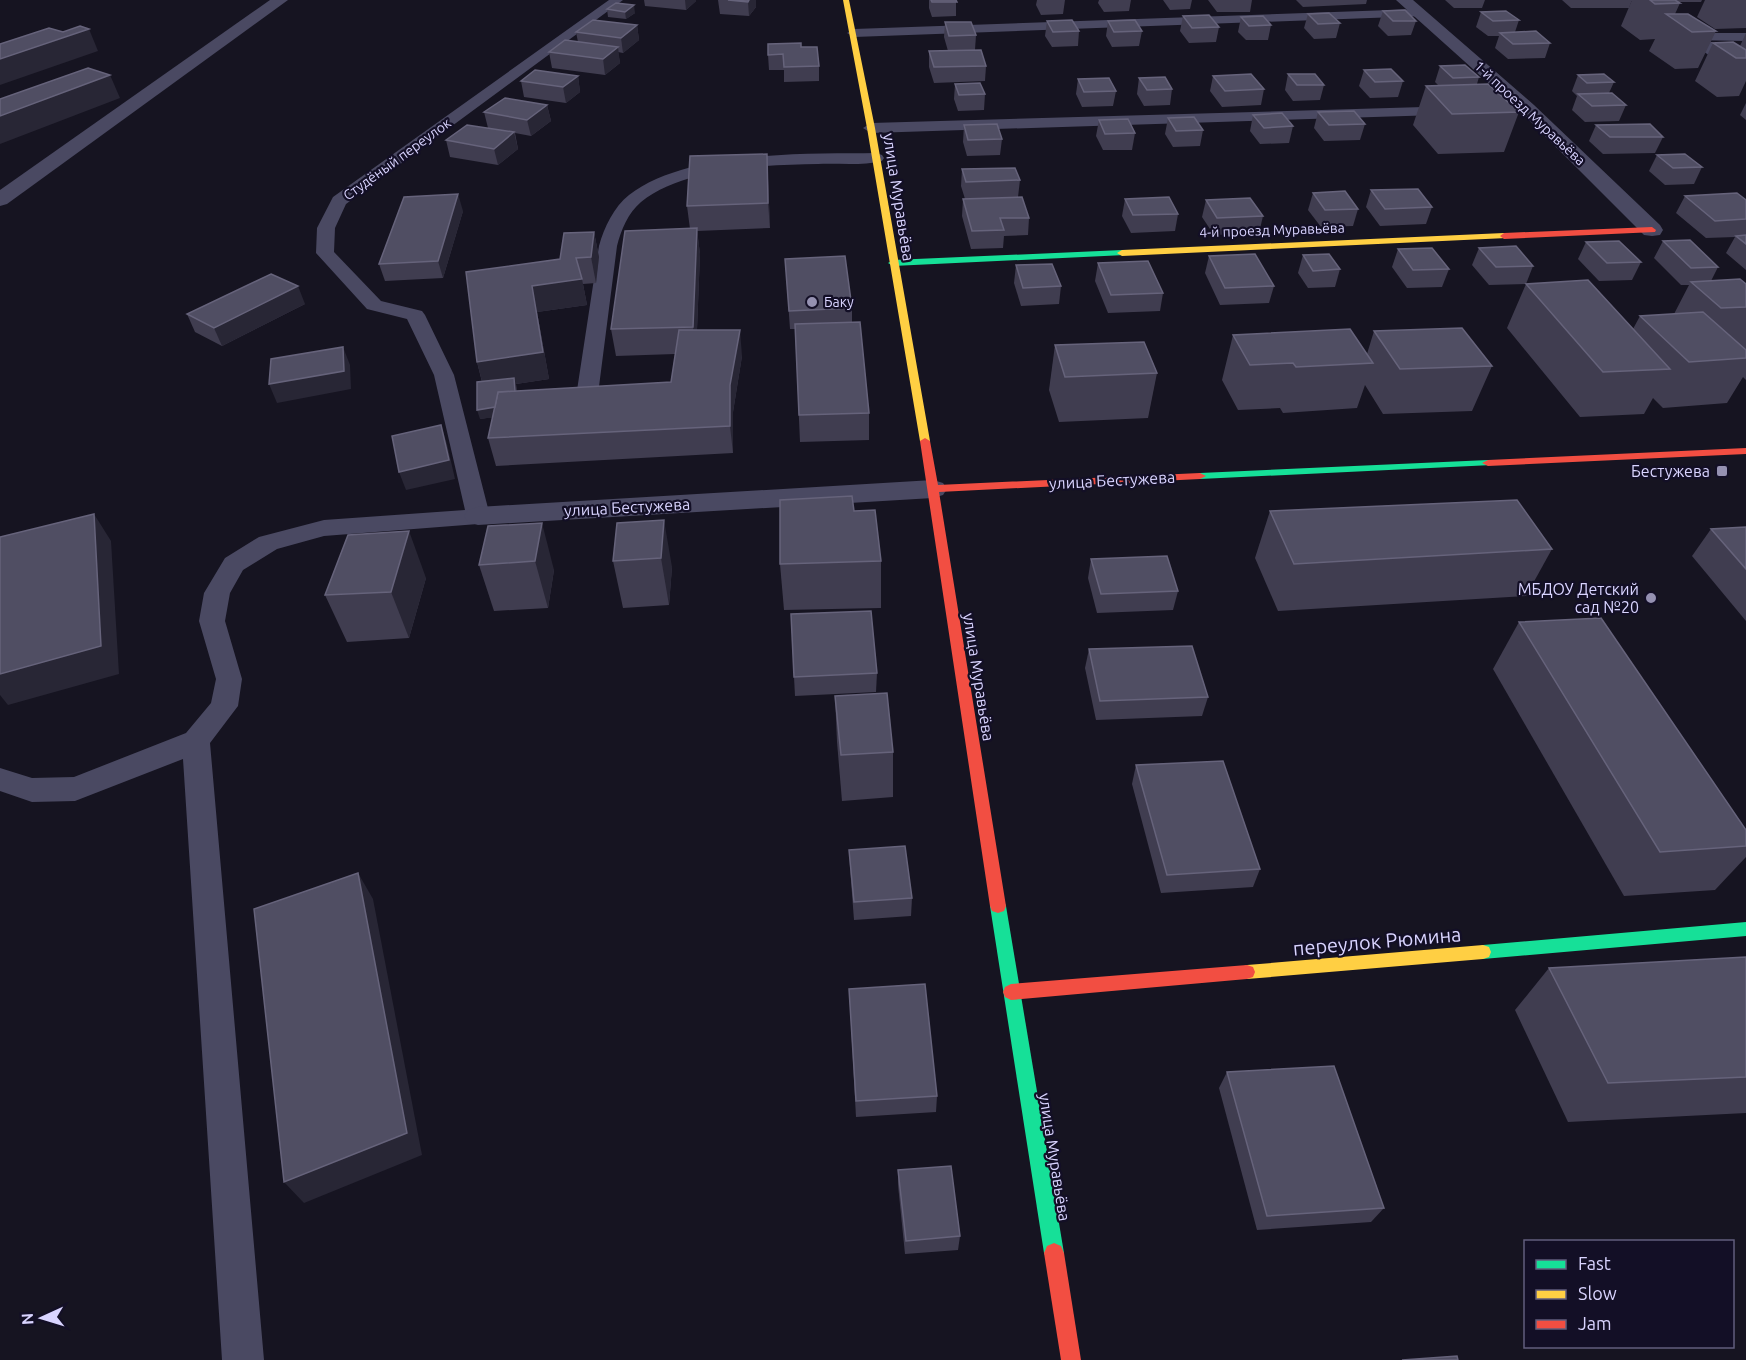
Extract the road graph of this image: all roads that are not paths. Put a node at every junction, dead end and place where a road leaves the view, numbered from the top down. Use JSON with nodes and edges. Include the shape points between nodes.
{"nodes":[{"id":1,"x":280,"y":0,"type":"edge"},
{"id":2,"x":617,"y":0,"type":"edge"},
{"id":3,"x":846,"y":0,"type":"edge"},
{"id":4,"x":1404,"y":0,"type":"edge"},
{"id":5,"x":1638,"y":0,"type":"edge"},
{"id":6,"x":1419,"y":13,"type":"junction"},
{"id":7,"x":854,"y":33,"type":"junction"},
{"id":8,"x":1693,"y":37,"type":"junction"},
{"id":9,"x":1746,"y":37,"type":"edge"},
{"id":10,"x":1746,"y":73,"type":"edge"},
{"id":11,"x":1528,"y":109,"type":"junction"},
{"id":12,"x":871,"y":128,"type":"junction"},
{"id":13,"x":876,"y":158,"type":"junction"},
{"id":14,"x":0,"y":200,"type":"edge"},
{"id":15,"x":1652,"y":230,"type":"joint"},
{"id":16,"x":893,"y":262,"type":"junction"},
{"id":17,"x":585,"y":410,"type":"edge"},
{"id":18,"x":1746,"y":451,"type":"edge"},
{"id":19,"x":933,"y":489,"type":"junction"},
{"id":20,"x":478,"y":516,"type":"junction"},
{"id":21,"x":196,"y":741,"type":"junction"},
{"id":22,"x":0,"y":779,"type":"edge"},
{"id":23,"x":1746,"y":929,"type":"edge"},
{"id":24,"x":1011,"y":992,"type":"junction"},
{"id":25,"x":243,"y":1360,"type":"edge"},
{"id":26,"x":1071,"y":1360,"type":"edge"}],
"edges":[{"from":1,"to":14,"type":"street"},
{"from":2,"to":20,"type":"lane","name":"Студёный переулок","via":[[339,201],[326,228],[325,254],[374,305],[415,315],[444,375]]},
{"from":3,"to":7,"type":"street","name":"улица Муравьёва"},
{"from":4,"to":6,"type":"street","name":"1-й проезд Муравьёва"},
{"from":5,"to":8,"type":"street"},
{"from":6,"to":7,"type":"lane"},
{"from":6,"to":11,"type":"street","name":"1-й проезд Муравьёва"},
{"from":7,"to":12,"type":"street","name":"улица Муравьёва"},
{"from":8,"to":9,"type":"lane"},
{"from":8,"to":10,"type":"street"},
{"from":11,"to":12,"type":"lane"},
{"from":11,"to":15,"type":"street","name":"1-й проезд Муравьёва"},
{"from":12,"to":13,"type":"street","name":"улица Муравьёва"},
{"from":13,"to":16,"type":"street","name":"улица Муравьёва"},
{"from":13,"to":17,"type":"lane","via":[[739,163],[712,168],[647,191],[626,207],[615,222],[608,250]]},
{"from":15,"to":16,"type":"street","name":"4-й проезд Муравьёва"},
{"from":16,"to":19,"type":"street","name":"улица Муравьёва"},
{"from":18,"to":19,"type":"street","name":"улица Бестужева"},
{"from":19,"to":20,"type":"street","name":"улица Бестужева"},
{"from":19,"to":24,"type":"street","name":"улица Муравьёва"},
{"from":20,"to":21,"type":"lane","via":[[324,528],[268,543],[234,564],[217,593],[212,621],[229,679],[224,706]]},
{"from":21,"to":22,"type":"lane","via":[[75,789],[32,790]]},
{"from":21,"to":25,"type":"lane"},
{"from":23,"to":24,"type":"street","name":"переулок Рюмина"},
{"from":24,"to":26,"type":"street","name":"улица Муравьёва"}]}
